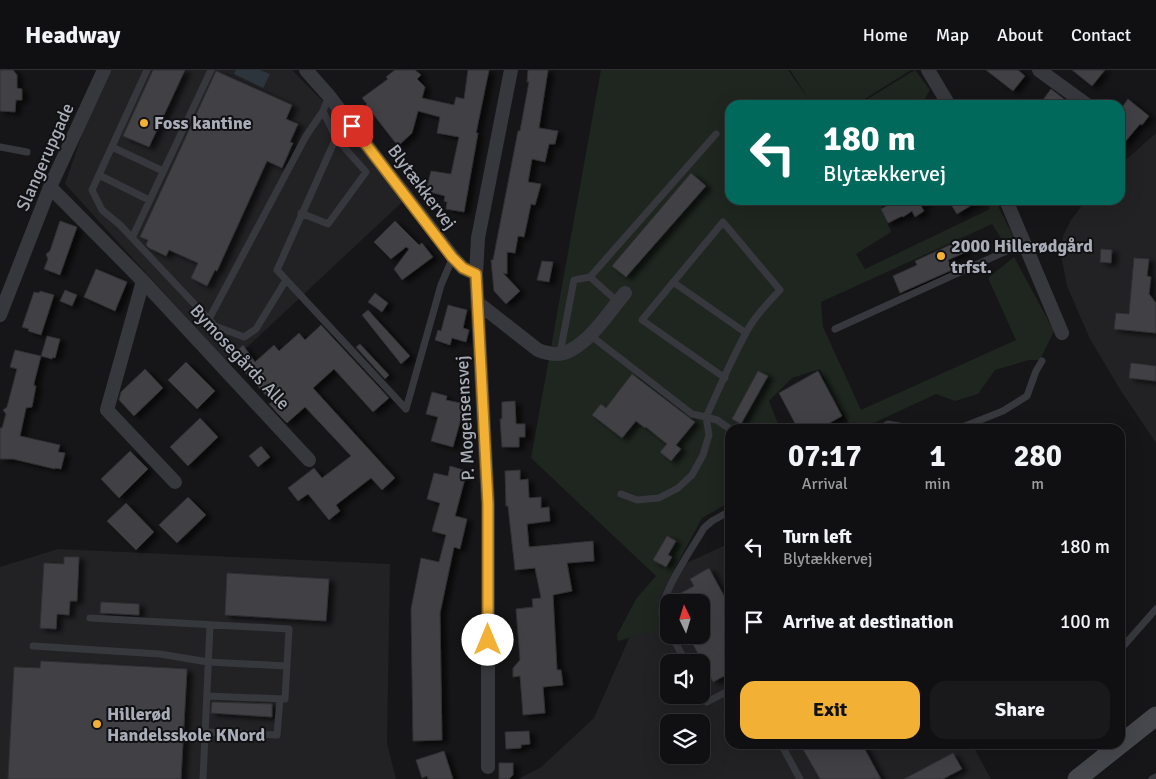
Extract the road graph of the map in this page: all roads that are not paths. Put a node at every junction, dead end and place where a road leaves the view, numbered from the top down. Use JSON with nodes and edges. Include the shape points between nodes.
{"nodes":[{"id":1,"x":104,"y":70,"type":"edge"},
{"id":2,"x":147,"y":70,"type":"edge"},
{"id":3,"x":211,"y":70,"type":"edge"},
{"id":4,"x":306,"y":70,"type":"edge"},
{"id":5,"x":511,"y":70,"type":"edge"},
{"id":6,"x":928,"y":70,"type":"edge"},
{"id":7,"x":1039,"y":70,"type":"edge"},
{"id":8,"x":329,"y":96,"type":"junction"},
{"id":9,"x":946,"y":100,"type":"edge"},
{"id":10,"x":1080,"y":100,"type":"edge"},
{"id":11,"x":322,"y":111,"type":"junction"},
{"id":12,"x":716,"y":134,"type":"dead end"},
{"id":13,"x":336,"y":138,"type":"junction"},
{"id":14,"x":0,"y":147,"type":"edge"},
{"id":15,"x":112,"y":147,"type":"junction"},
{"id":16,"x":27,"y":152,"type":"dead end"},
{"id":17,"x":163,"y":171,"type":"junction"},
{"id":18,"x":99,"y":175,"type":"junction"},
{"id":19,"x":50,"y":187,"type":"junction"},
{"id":20,"x":149,"y":200,"type":"junction"},
{"id":21,"x":1008,"y":205,"type":"edge"},
{"id":22,"x":301,"y":214,"type":"junction"},
{"id":23,"x":132,"y":238,"type":"junction"},
{"id":24,"x":1024,"y":243,"type":"junction"},
{"id":25,"x":452,"y":257,"type":"junction"},
{"id":26,"x":476,"y":274,"type":"junction"},
{"id":27,"x":590,"y":277,"type":"junction"},
{"id":28,"x":286,"y":280,"type":"junction"},
{"id":29,"x":143,"y":281,"type":"junction"},
{"id":30,"x":673,"y":282,"type":"junction"},
{"id":31,"x":621,"y":298,"type":"joint"},
{"id":32,"x":478,"y":303,"type":"junction"},
{"id":33,"x":0,"y":315,"type":"edge"},
{"id":34,"x":209,"y":319,"type":"junction"},
{"id":35,"x":835,"y":330,"type":"dead end"},
{"id":36,"x":746,"y":333,"type":"junction"},
{"id":37,"x":1062,"y":333,"type":"dead end"},
{"id":38,"x":590,"y":335,"type":"junction"},
{"id":39,"x":560,"y":353,"type":"junction"},
{"id":40,"x":1042,"y":361,"type":"dead end"},
{"id":41,"x":725,"y":378,"type":"junction"},
{"id":42,"x":706,"y":418,"type":"junction"},
{"id":43,"x":969,"y":424,"type":"edge"},
{"id":44,"x":725,"y":425,"type":"edge"},
{"id":45,"x":309,"y":460,"type":"dead end"},
{"id":46,"x":175,"y":482,"type":"dead end"},
{"id":47,"x":621,"y":494,"type":"dead end"},
{"id":48,"x":725,"y":514,"type":"edge"},
{"id":49,"x":666,"y":594,"type":"edge"},
{"id":50,"x":1156,"y":609,"type":"edge"},
{"id":51,"x":90,"y":618,"type":"dead end"},
{"id":52,"x":210,"y":625,"type":"junction"},
{"id":53,"x":1125,"y":644,"type":"edge"},
{"id":54,"x":33,"y":646,"type":"dead end"},
{"id":55,"x":208,"y":662,"type":"junction"},
{"id":56,"x":287,"y":666,"type":"junction"},
{"id":57,"x":725,"y":693,"type":"edge"},
{"id":58,"x":207,"y":696,"type":"junction"},
{"id":59,"x":280,"y":699,"type":"junction"},
{"id":60,"x":710,"y":700,"type":"edge"},
{"id":61,"x":1156,"y":716,"type":"edge"},
{"id":62,"x":205,"y":732,"type":"junction"},
{"id":63,"x":1125,"y":740,"type":"edge"},
{"id":64,"x":784,"y":749,"type":"edge"},
{"id":65,"x":1113,"y":749,"type":"edge"},
{"id":66,"x":488,"y":767,"type":"dead end"},
{"id":67,"x":1156,"y":777,"type":"edge"},
{"id":68,"x":203,"y":779,"type":"edge"},
{"id":69,"x":800,"y":779,"type":"edge"},
{"id":70,"x":1077,"y":779,"type":"edge"},
{"id":71,"x":1152,"y":779,"type":"edge"}],
"edges":[{"from":1,"to":19,"type":"street","name":"Slangerupgade"},
{"from":2,"to":15,"type":"lane"},
{"from":3,"to":17,"type":"lane"},
{"from":4,"to":8,"type":"street","name":"Blytækkervej"},
{"from":5,"to":26,"type":"street","name":"P. Mogensensvej","via":[[478,238]]},
{"from":6,"to":9,"type":"street"},
{"from":7,"to":10,"type":"street"},
{"from":8,"to":11,"type":"lane"},
{"from":8,"to":25,"type":"street","name":"Blytækkervej"},
{"from":11,"to":13,"type":"lane"},
{"from":11,"to":34,"type":"lane"},
{"from":12,"to":27,"type":"lane"},
{"from":13,"to":22,"type":"lane"},
{"from":13,"to":22,"type":"lane","via":[[366,172],[328,224]]},
{"from":14,"to":16,"type":"lane"},
{"from":15,"to":17,"type":"lane"},
{"from":15,"to":18,"type":"lane"},
{"from":17,"to":20,"type":"lane"},
{"from":18,"to":20,"type":"lane"},
{"from":18,"to":23,"type":"lane","via":[[92,190],[102,210]]},
{"from":19,"to":29,"type":"street","name":"Bymosegårds Alle"},
{"from":19,"to":33,"type":"street","name":"Slangerupgade"},
{"from":20,"to":23,"type":"lane"},
{"from":21,"to":24,"type":"street"},
{"from":22,"to":28,"type":"lane","via":[[277,270]]},
{"from":23,"to":34,"type":"lane"},
{"from":24,"to":35,"type":"lane"},
{"from":24,"to":37,"type":"street"},
{"from":25,"to":26,"type":"street","name":"Blytækkervej","via":[[463,268]]},
{"from":25,"to":28,"type":"lane","via":[[406,409]]},
{"from":26,"to":32,"type":"street","name":"P. Mogensensvej"},
{"from":27,"to":31,"type":"lane"},
{"from":27,"to":39,"type":"lane","via":[[574,280]]},
{"from":28,"to":34,"type":"lane","via":[[256,329],[244,337],[215,326]]},
{"from":29,"to":45,"type":"street","name":"Bymosegårds Alle"},
{"from":29,"to":46,"type":"street","via":[[107,410]]},
{"from":30,"to":36,"type":"lane"},
{"from":30,"to":36,"type":"lane","via":[[723,222],[780,290]]},
{"from":30,"to":41,"type":"lane","via":[[642,320]]},
{"from":31,"to":38,"type":"street"},
{"from":32,"to":39,"type":"street","via":[[538,350],[548,354]]},
{"from":32,"to":66,"type":"street","name":"P. Mogensensvej","via":[[488,504]]},
{"from":36,"to":41,"type":"lane"},
{"from":38,"to":39,"type":"street","via":[[571,350]]},
{"from":38,"to":42,"type":"lane","via":[[692,414]]},
{"from":40,"to":43,"type":"lane","via":[[1027,396],[1002,411]]},
{"from":41,"to":42,"type":"lane"},
{"from":42,"to":44,"type":"lane"},
{"from":42,"to":47,"type":"lane","via":[[709,435],[703,455],[692,475],[678,488],[659,498],[637,500]]},
{"from":48,"to":49,"type":"lane","via":[[704,528]]},
{"from":50,"to":53,"type":"lane"},
{"from":51,"to":52,"type":"lane"},
{"from":52,"to":55,"type":"lane"},
{"from":52,"to":56,"type":"lane","via":[[289,629]]},
{"from":54,"to":55,"type":"lane","via":[[160,654]]},
{"from":55,"to":56,"type":"lane"},
{"from":55,"to":58,"type":"lane"},
{"from":56,"to":59,"type":"lane","via":[[285,699]]},
{"from":57,"to":60,"type":"lane"},
{"from":58,"to":59,"type":"lane"},
{"from":58,"to":62,"type":"lane"},
{"from":59,"to":62,"type":"lane","via":[[277,735]]},
{"from":61,"to":63,"type":"street"},
{"from":62,"to":68,"type":"lane"},
{"from":64,"to":69,"type":"lane"},
{"from":65,"to":70,"type":"street"},
{"from":67,"to":71,"type":"lane"}]}
